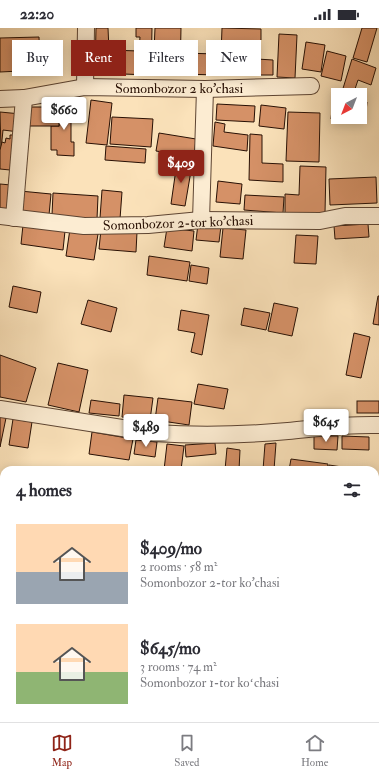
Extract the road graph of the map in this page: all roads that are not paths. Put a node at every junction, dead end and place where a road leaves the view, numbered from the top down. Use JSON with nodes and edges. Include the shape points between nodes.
{"nodes":[{"id":1,"x":86,"y":28,"type":"edge"},
{"id":2,"x":311,"y":86,"type":"dead end"},
{"id":3,"x":85,"y":87,"type":"junction"},
{"id":4,"x":205,"y":89,"type":"junction"},
{"id":5,"x":24,"y":98,"type":"junction"},
{"id":6,"x":0,"y":99,"type":"edge"},
{"id":7,"x":379,"y":216,"type":"edge"},
{"id":8,"x":7,"y":217,"type":"edge"},
{"id":9,"x":201,"y":220,"type":"junction"},
{"id":10,"x":0,"y":408,"type":"edge"},
{"id":11,"x":379,"y":425,"type":"edge"}],
"edges":[{"from":1,"to":3,"type":"street"},
{"from":2,"to":4,"type":"street","name":"Somonbozor 2 ko'chasi"},
{"from":3,"to":4,"type":"street","name":"Somonbozor 2 ko'chasi"},
{"from":3,"to":5,"type":"street","name":"Somonbozor 2 ko'chasi"},
{"from":4,"to":9,"type":"street"},
{"from":5,"to":6,"type":"street","name":"Somonbozor 2 ko'chasi"},
{"from":5,"to":8,"type":"street"},
{"from":7,"to":9,"type":"street","name":"Somonbozor 2-tor ko'chasi","via":[[345,216],[320,221]]},
{"from":8,"to":9,"type":"street","name":"Somonbozor 2-tor ko'chasi","via":[[84,226],[148,225]]},
{"from":10,"to":11,"type":"street","via":[[154,434],[287,431],[352,424]]}]}
